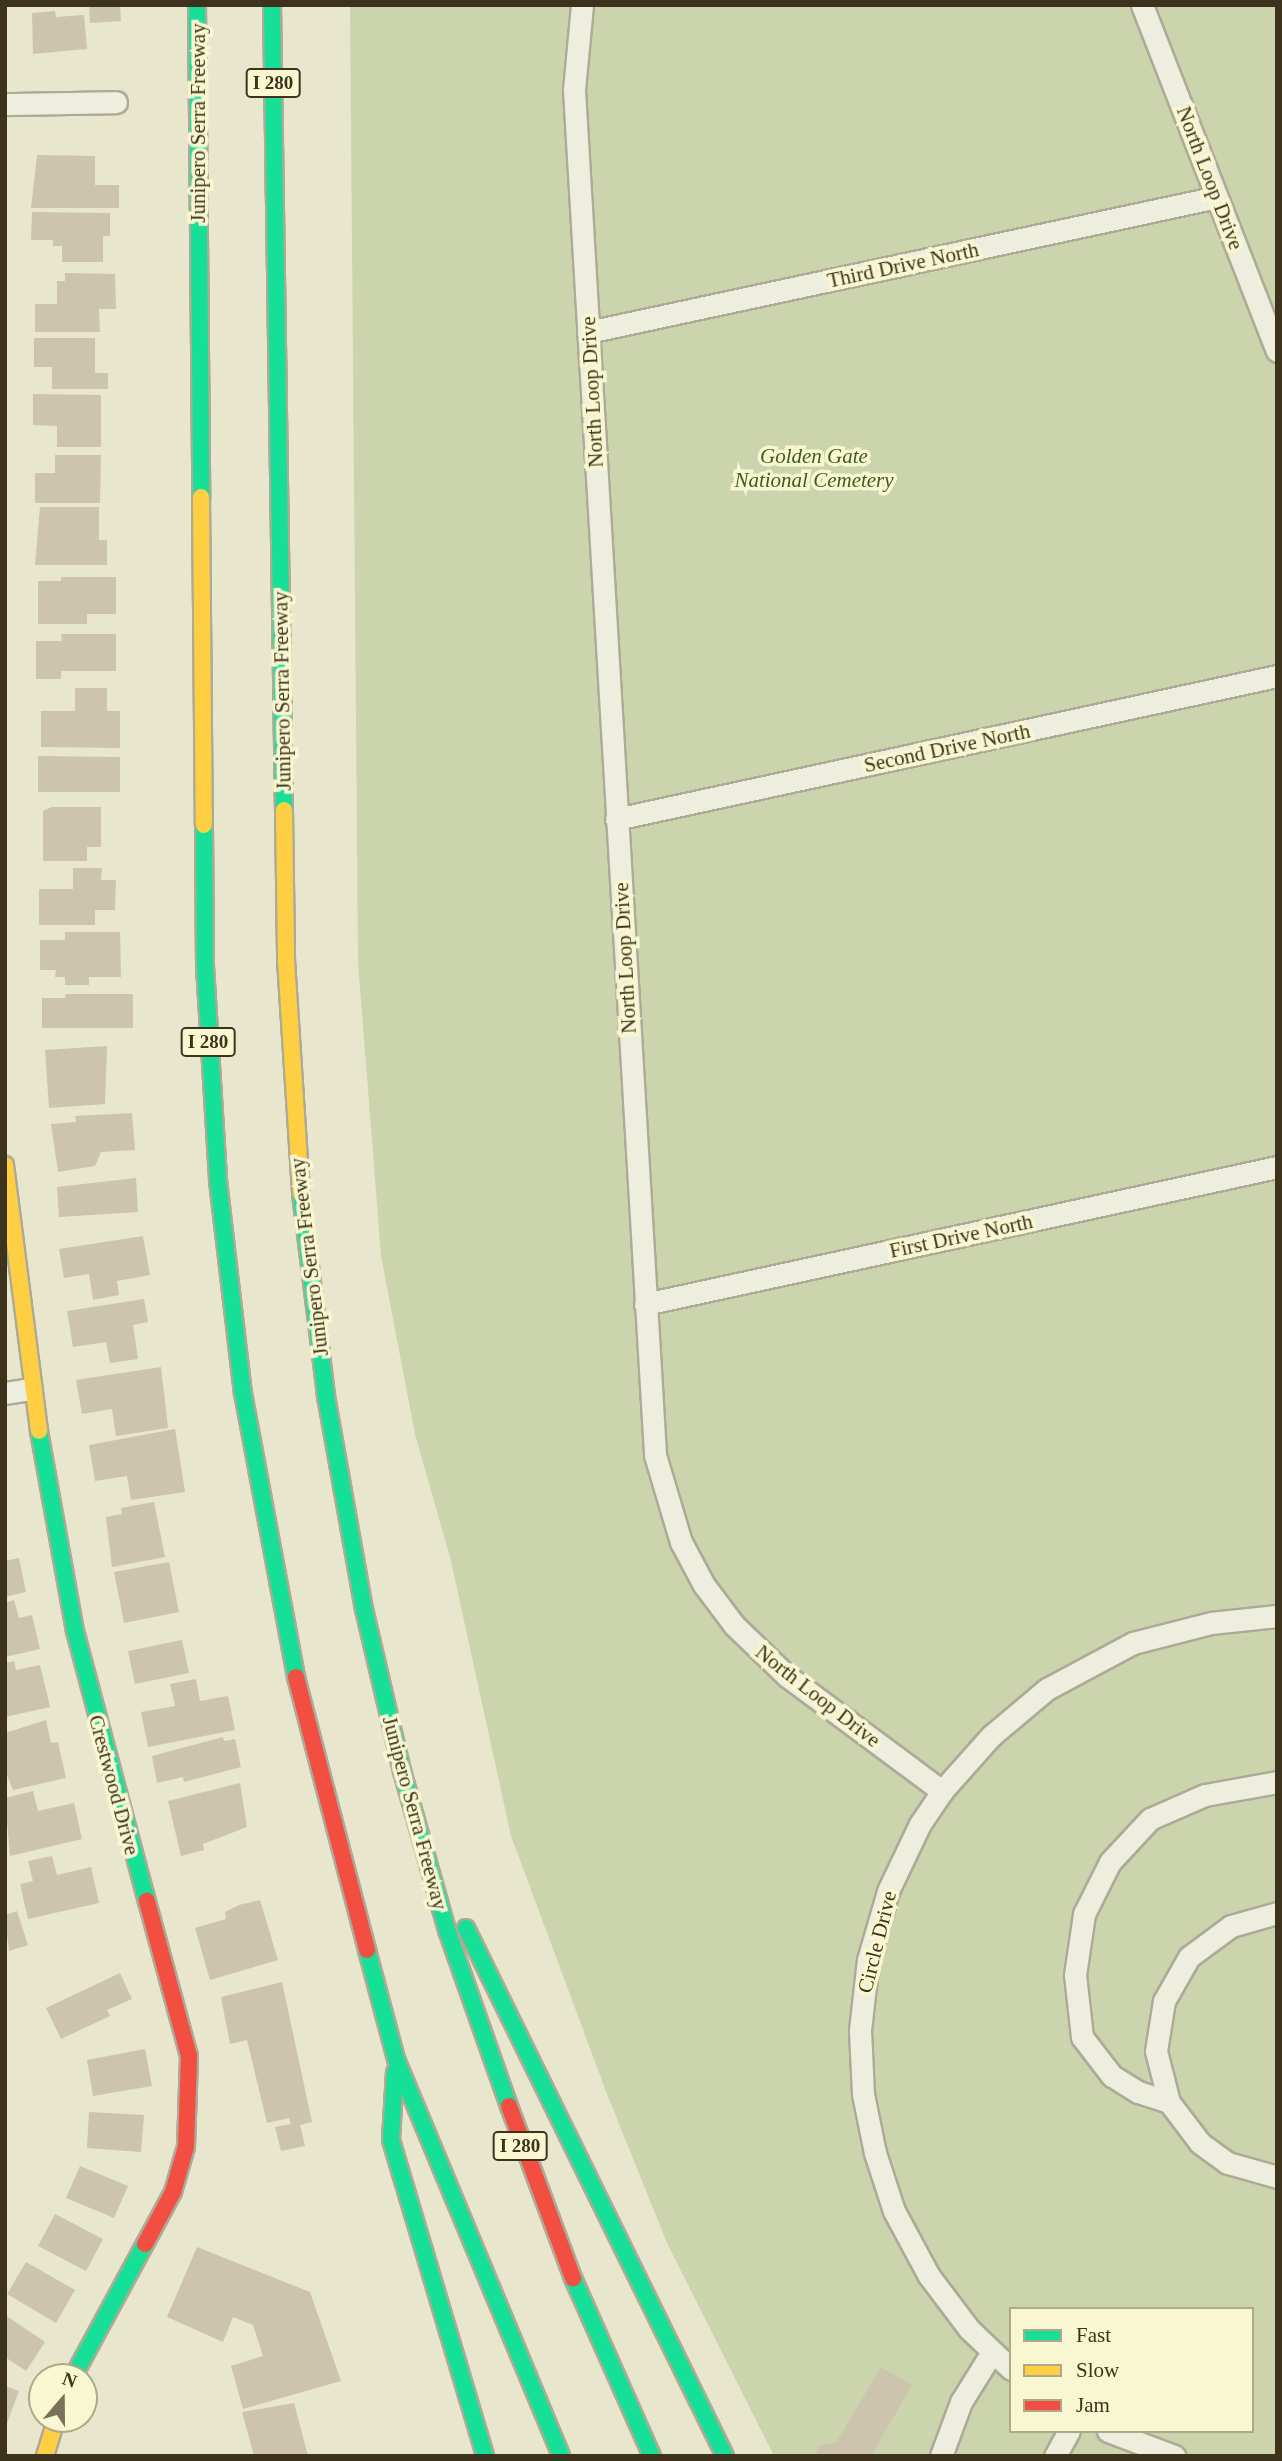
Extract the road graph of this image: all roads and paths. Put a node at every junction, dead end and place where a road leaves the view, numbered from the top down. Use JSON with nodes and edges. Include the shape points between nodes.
{"nodes":[{"id":1,"x":197,"y":5,"type":"edge"},
{"id":2,"x":272,"y":5,"type":"edge"},
{"id":3,"x":582,"y":5,"type":"edge"},
{"id":4,"x":1142,"y":5,"type":"edge"},
{"id":5,"x":116,"y":102,"type":"dead end"},
{"id":6,"x":5,"y":104,"type":"edge"},
{"id":7,"x":1217,"y":197,"type":"junction"},
{"id":8,"x":588,"y":332,"type":"junction"},
{"id":9,"x":1277,"y":351,"type":"edge"},
{"id":10,"x":1277,"y":676,"type":"edge"},
{"id":11,"x":616,"y":819,"type":"junction"},
{"id":12,"x":5,"y":1165,"type":"edge"},
{"id":13,"x":1277,"y":1167,"type":"edge"},
{"id":14,"x":645,"y":1304,"type":"junction"},
{"id":15,"x":31,"y":1388,"type":"junction"},
{"id":16,"x":5,"y":1392,"type":"edge"},
{"id":17,"x":1277,"y":1616,"type":"edge"},
{"id":18,"x":1277,"y":1782,"type":"edge"},
{"id":19,"x":942,"y":1791,"type":"junction"},
{"id":20,"x":416,"y":1825,"type":"junction"},
{"id":21,"x":1277,"y":1913,"type":"edge"},
{"id":22,"x":396,"y":2059,"type":"junction"},
{"id":23,"x":1169,"y":2102,"type":"junction"},
{"id":24,"x":1277,"y":2177,"type":"edge"},
{"id":25,"x":992,"y":2352,"type":"junction"},
{"id":26,"x":80,"y":2363,"type":"edge"},
{"id":27,"x":1009,"y":2367,"type":"edge"},
{"id":28,"x":52,"y":2433,"type":"edge"},
{"id":29,"x":1068,"y":2433,"type":"edge"},
{"id":30,"x":1113,"y":2433,"type":"edge"},
{"id":31,"x":45,"y":2456,"type":"edge"},
{"id":32,"x":485,"y":2456,"type":"edge"},
{"id":33,"x":561,"y":2456,"type":"edge"},
{"id":34,"x":652,"y":2456,"type":"edge"},
{"id":35,"x":724,"y":2456,"type":"edge"},
{"id":36,"x":941,"y":2456,"type":"edge"},
{"id":37,"x":1055,"y":2456,"type":"edge"},
{"id":38,"x":1174,"y":2456,"type":"edge"}],
"edges":[{"from":1,"to":22,"type":"main road","name":"Junipero Serra Freeway","number":"I 280","via":[[202,859],[219,1194],[243,1393],[280,1605],[315,1761]]},
{"from":2,"to":20,"type":"main road","name":"Junipero Serra Freeway","number":"I 280","via":[[285,915],[297,1150],[315,1315],[344,1503]]},
{"from":3,"to":8,"type":"street","name":"North Loop Drive","via":[[574,90]]},
{"from":4,"to":7,"type":"street","name":"North Loop Drive"},
{"from":5,"to":6,"type":"street"},
{"from":7,"to":8,"type":"street","name":"Third Drive North"},
{"from":7,"to":9,"type":"street","name":"North Loop Drive"},
{"from":8,"to":11,"type":"street","name":"North Loop Drive"},
{"from":10,"to":11,"type":"street","name":"Second Drive North"},
{"from":11,"to":14,"type":"street","name":"North Loop Drive"},
{"from":12,"to":15,"type":"main road","name":"Crestwood Drive"},
{"from":13,"to":14,"type":"street","name":"First Drive North"},
{"from":14,"to":19,"type":"street","name":"North Loop Drive","via":[[660,1477],[681,1542],[704,1585],[767,1660]]},
{"from":15,"to":16,"type":"street"},
{"from":15,"to":26,"type":"main road","name":"Crestwood Drive","via":[[75,1631],[189,2056],[186,2147],[173,2192]]},
{"from":17,"to":19,"type":"street","name":"Circle Drive","via":[[1179,1630],[1133,1643],[1077,1671],[1019,1710]]},
{"from":18,"to":23,"type":"street","via":[[1205,1794],[1150,1819],[1110,1861],[1087,1905],[1075,1975],[1082,2037],[1112,2077]]},
{"from":19,"to":25,"type":"street","name":"Circle Drive","via":[[902,1858],[876,1925],[863,1993],[863,2094],[883,2182],[909,2242],[949,2304]]},
{"from":20,"to":34,"type":"main road","name":"Junipero Serra Freeway","number":"I 280","via":[[463,1983],[517,2137],[577,2290]]},
{"from":20,"to":35,"type":"main road"},
{"from":21,"to":23,"type":"street","via":[[1247,1919],[1216,1934],[1189,1957],[1170,1985],[1156,2043]]},
{"from":22,"to":32,"type":"main road","via":[[391,2140]]},
{"from":22,"to":33,"type":"main road","name":"Junipero Serra Freeway","number":"I 280"},
{"from":23,"to":24,"type":"street","via":[[1188,2131],[1214,2154],[1246,2170]]},
{"from":25,"to":27,"type":"street","name":"Circle Drive"},
{"from":25,"to":36,"type":"street","via":[[961,2402]]},
{"from":28,"to":31,"type":"main road"},
{"from":29,"to":37,"type":"street"},
{"from":30,"to":38,"type":"street"}]}
